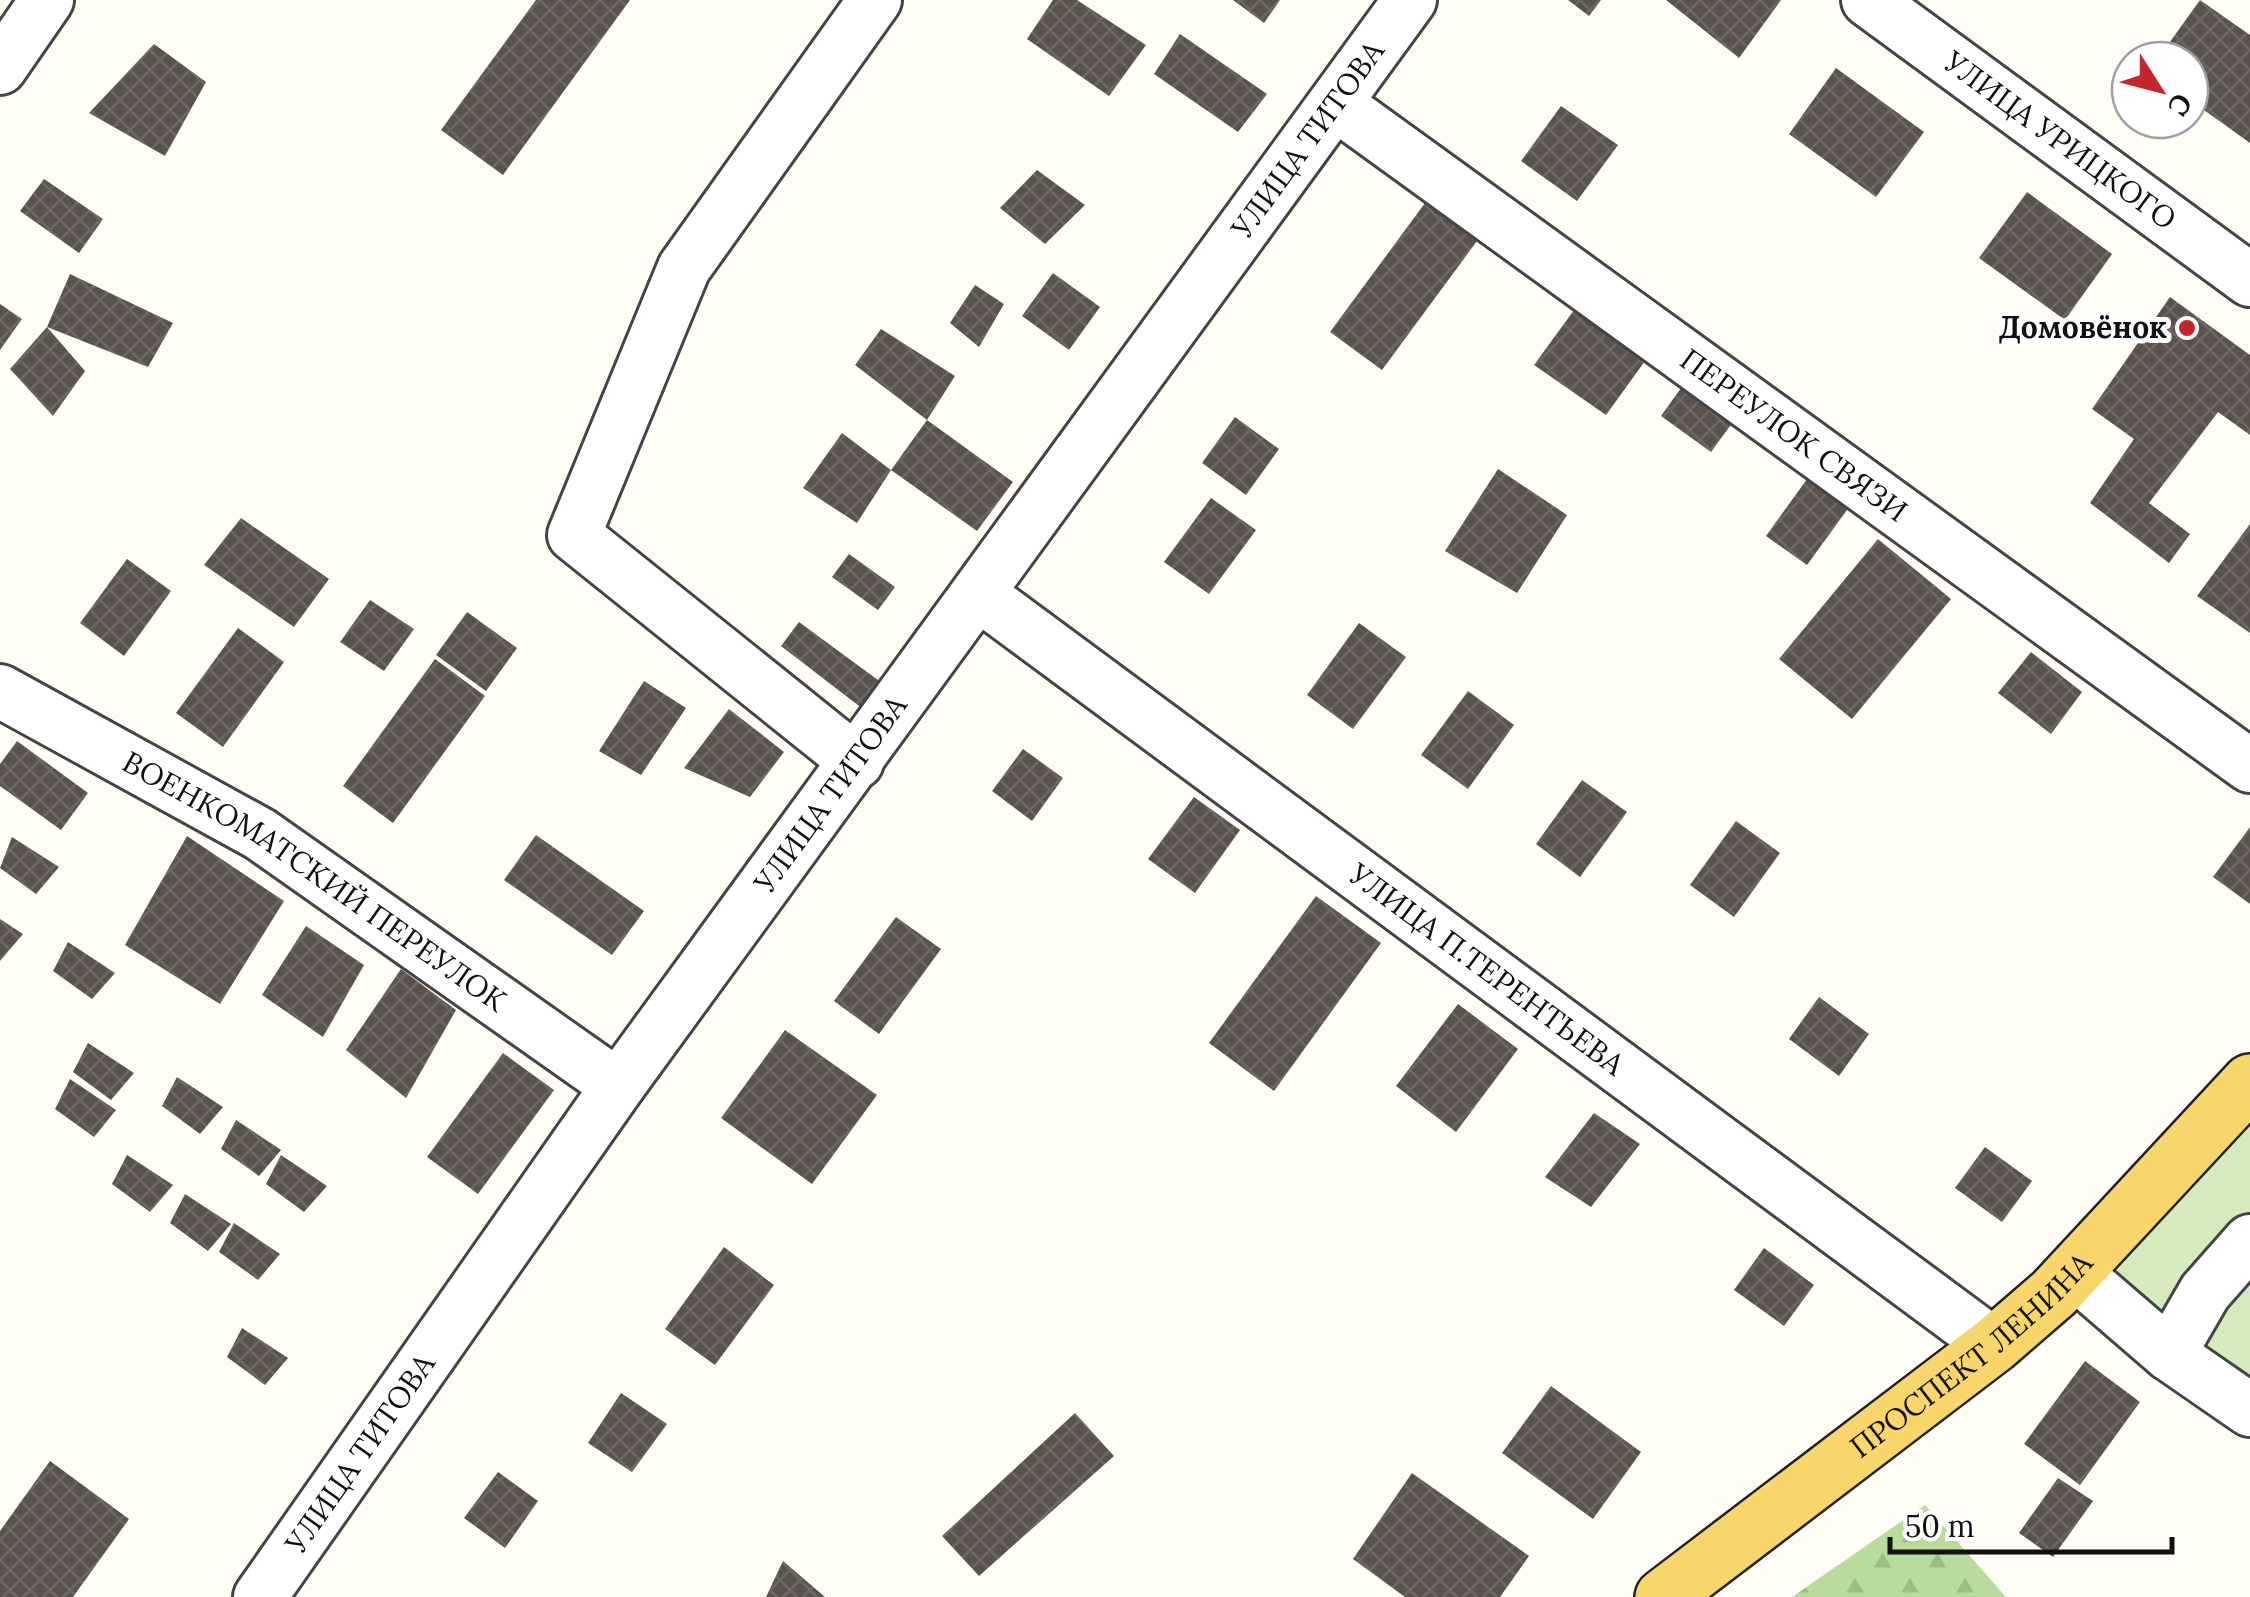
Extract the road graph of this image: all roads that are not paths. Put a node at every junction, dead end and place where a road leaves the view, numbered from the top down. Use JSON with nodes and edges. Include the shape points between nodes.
{"nodes":[{"id":1,"x":47,"y":0,"type":"edge"},
{"id":2,"x":875,"y":0,"type":"edge"},
{"id":3,"x":1410,"y":0,"type":"edge"},
{"id":4,"x":1868,"y":0,"type":"edge"},
{"id":5,"x":0,"y":68,"type":"edge"},
{"id":6,"x":1336,"y":104,"type":"junction"},
{"id":7,"x":2250,"y":280,"type":"edge"},
{"id":8,"x":980,"y":595,"type":"junction"},
{"id":9,"x":0,"y":690,"type":"edge"},
{"id":10,"x":857,"y":762,"type":"junction"},
{"id":11,"x":2250,"y":766,"type":"edge"},
{"id":12,"x":2250,"y":1082,"type":"edge"},
{"id":13,"x":618,"y":1086,"type":"junction"},
{"id":14,"x":2250,"y":1241,"type":"edge"},
{"id":15,"x":2074,"y":1272,"type":"junction"},
{"id":16,"x":1994,"y":1346,"type":"junction"},
{"id":17,"x":2169,"y":1354,"type":"junction"},
{"id":18,"x":2250,"y":1410,"type":"edge"},
{"id":19,"x":260,"y":1597,"type":"edge"},
{"id":20,"x":1663,"y":1597,"type":"edge"}],
"edges":[{"from":1,"to":5,"type":"street"},
{"from":2,"to":10,"type":"street","via":[[684,268],[574,535]]},
{"from":3,"to":6,"type":"street","name":"УЛИЦА ТИТОВА"},
{"from":4,"to":7,"type":"street","name":"УЛИЦА УРИЦКОГО"},
{"from":6,"to":8,"type":"street","name":"УЛИЦА ТИТОВА"},
{"from":6,"to":11,"type":"street","name":"ПЕРЕУЛОК СВЯЗИ"},
{"from":8,"to":10,"type":"street","name":"УЛИЦА ТИТОВА"},
{"from":8,"to":16,"type":"street","name":"УЛИЦА П.ТЕРЕНТЬЕВА"},
{"from":9,"to":13,"type":"street","name":"ВОЕНКОМАТСКИЙ ПЕРЕУЛОК","via":[[260,834]]},
{"from":10,"to":13,"type":"street","name":"УЛИЦА ТИТОВА"},
{"from":12,"to":15,"type":"main road","name":"ПРОСПЕКТ ЛЕНИНА"},
{"from":13,"to":19,"type":"street","name":"УЛИЦА ТИТОВА"},
{"from":14,"to":17,"type":"street","via":[[2205,1292]]},
{"from":15,"to":16,"type":"main road","name":"ПРОСПЕКТ ЛЕНИНА"},
{"from":15,"to":17,"type":"street"},
{"from":16,"to":20,"type":"main road","name":"ПРОСПЕКТ ЛЕНИНА"},
{"from":17,"to":18,"type":"street"}]}
